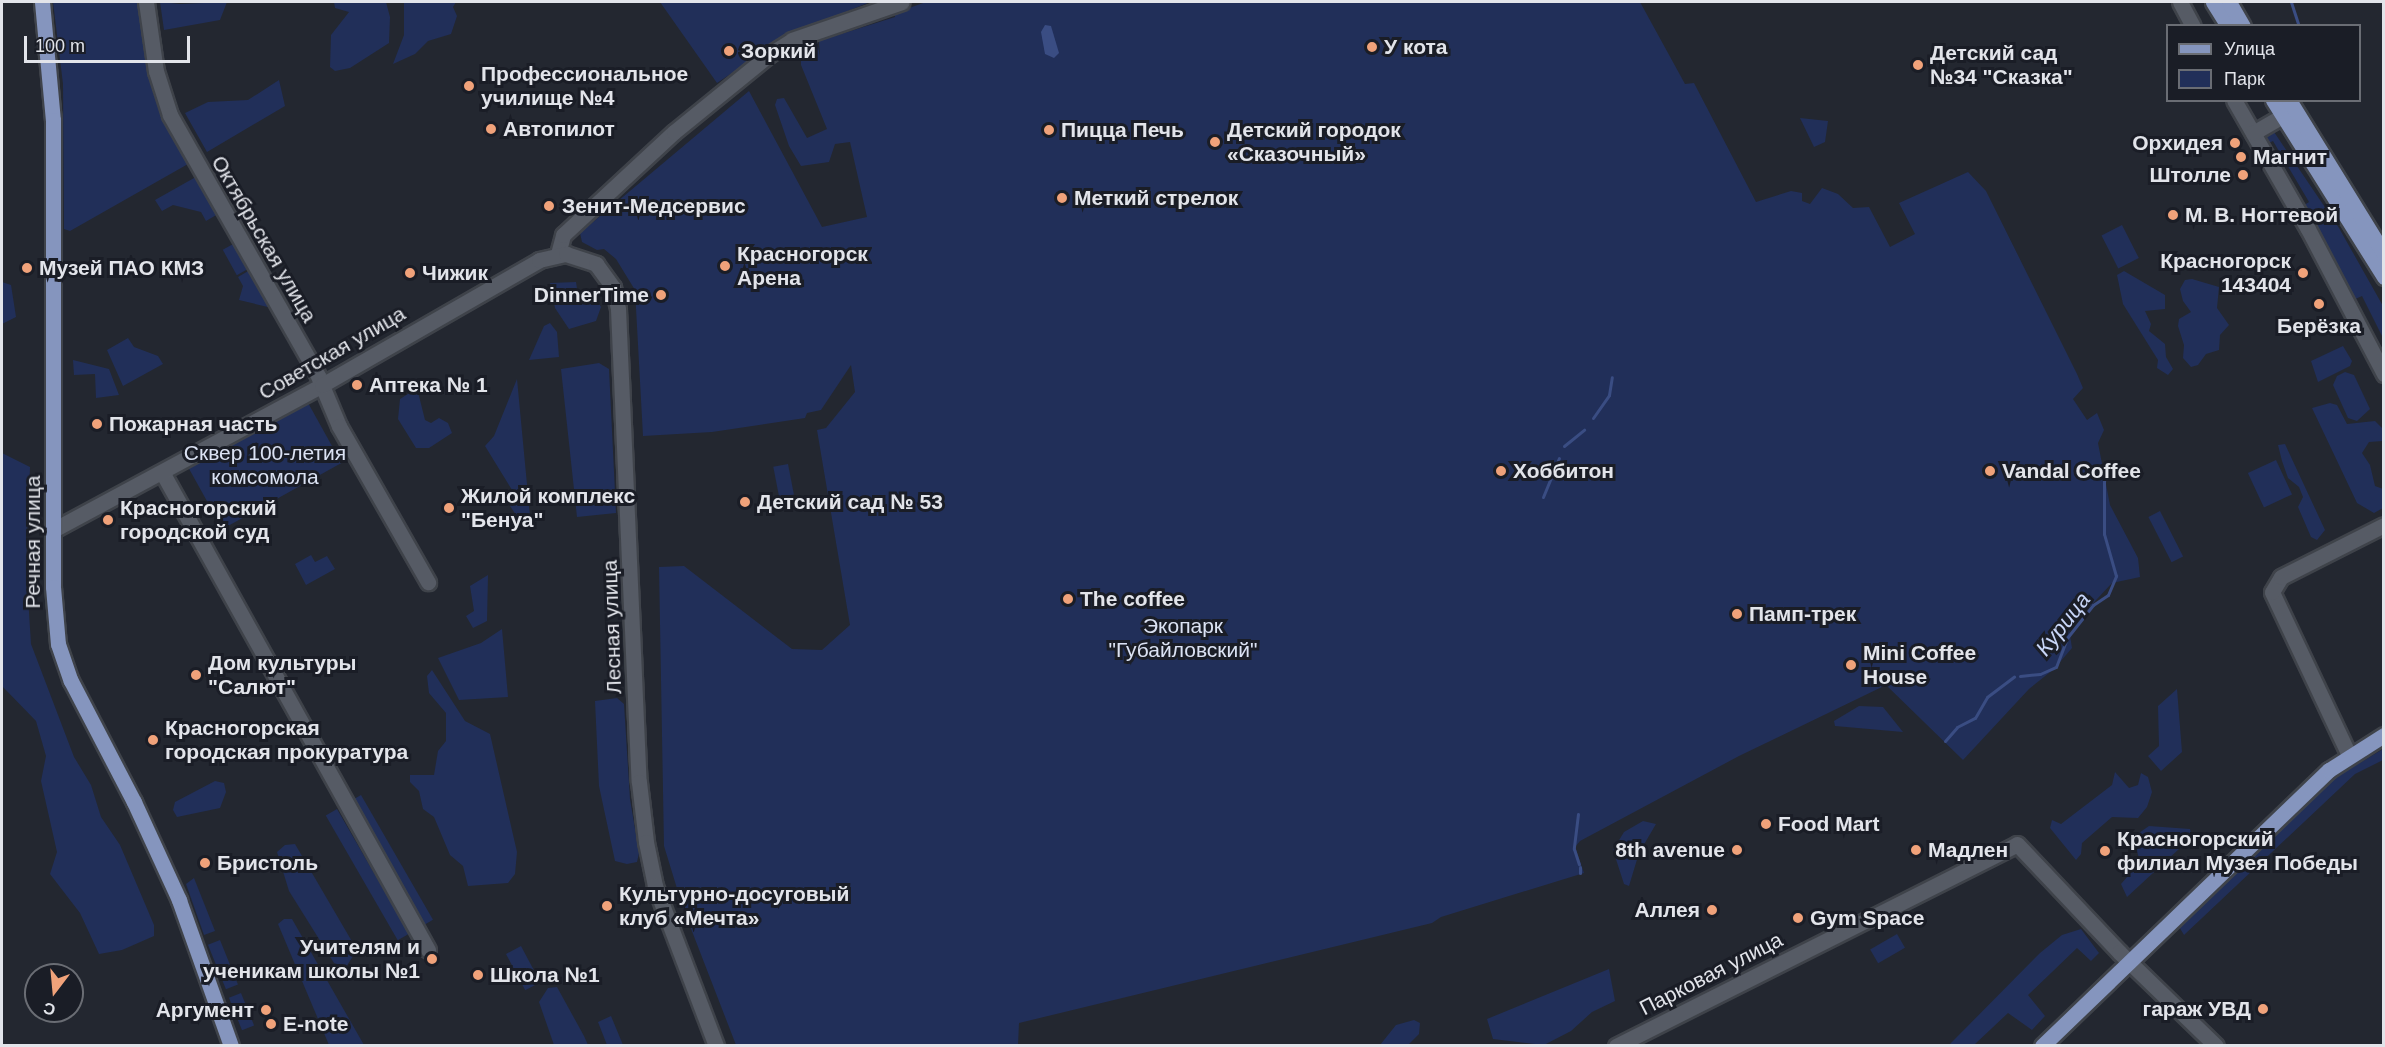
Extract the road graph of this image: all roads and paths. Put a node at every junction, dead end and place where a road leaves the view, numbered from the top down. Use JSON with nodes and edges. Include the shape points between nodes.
{"nodes":[{"id":1,"x":42,"y":2,"type":"edge"},
{"id":2,"x":146,"y":2,"type":"edge"},
{"id":3,"x":902,"y":2,"type":"edge"},
{"id":4,"x":2180,"y":2,"type":"edge"},
{"id":5,"x":2213,"y":2,"type":"edge"},
{"id":6,"x":2229,"y":2,"type":"edge"},
{"id":7,"x":2192,"y":24,"type":"edge"},
{"id":8,"x":2227,"y":24,"type":"edge"},
{"id":9,"x":2242,"y":24,"type":"edge"},
{"id":10,"x":2235,"y":102,"type":"edge"},
{"id":11,"x":2274,"y":102,"type":"edge"},
{"id":12,"x":2290,"y":102,"type":"edge"},
{"id":13,"x":2282,"y":116,"type":"junction"},
{"id":14,"x":2253,"y":133,"type":"junction"},
{"id":15,"x":558,"y":254,"type":"junction"},
{"id":16,"x":2384,"y":254,"type":"edge"},
{"id":17,"x":2384,"y":278,"type":"edge"},
{"id":18,"x":2384,"y":374,"type":"edge"},
{"id":19,"x":322,"y":385,"type":"junction"},
{"id":20,"x":162,"y":472,"type":"junction"},
{"id":21,"x":2384,"y":525,"type":"edge"},
{"id":22,"x":53,"y":530,"type":"junction"},
{"id":23,"x":428,"y":582,"type":"dead end"},
{"id":24,"x":2384,"y":735,"type":"edge"},
{"id":25,"x":2349,"y":755,"type":"junction"},
{"id":26,"x":428,"y":950,"type":"dead end"},
{"id":27,"x":2129,"y":960,"type":"junction"},
{"id":28,"x":231,"y":1046,"type":"edge"},
{"id":29,"x":716,"y":1046,"type":"edge"},
{"id":30,"x":1616,"y":1046,"type":"edge"},
{"id":31,"x":2042,"y":1046,"type":"edge"},
{"id":32,"x":2216,"y":1046,"type":"edge"}],
"edges":[{"from":1,"to":22,"type":"main road","name":"Речная улица","via":[[53,120]]},
{"from":2,"to":19,"type":"street","name":"Октябрьская улица","via":[[166,108]]},
{"from":3,"to":15,"type":"street","via":[[792,40],[770,54],[674,132],[563,235]]},
{"from":4,"to":7,"type":"street"},
{"from":5,"to":8,"type":"main road"},
{"from":6,"to":9,"type":"main road"},
{"from":10,"to":14,"type":"street"},
{"from":11,"to":13,"type":"main road"},
{"from":12,"to":16,"type":"main road"},
{"from":13,"to":14,"type":"street"},
{"from":13,"to":17,"type":"main road"},
{"from":14,"to":18,"type":"street"},
{"from":15,"to":19,"type":"street","name":"Советская улица","via":[[536,262]]},
{"from":15,"to":29,"type":"street","name":"Лесная улица","via":[[583,257],[596,264],[609,278],[616,295],[645,842],[658,895]]},
{"from":19,"to":20,"type":"street","name":"Советская улица"},
{"from":19,"to":23,"type":"street","name":"Октябрьская улица","via":[[339,426]]},
{"from":20,"to":22,"type":"street","name":"Советская улица"},
{"from":20,"to":26,"type":"street"},
{"from":21,"to":25,"type":"street","via":[[2281,577],[2275,599]]},
{"from":22,"to":28,"type":"main road","name":"Речная улица","via":[[56,627],[63,661],[156,845]]},
{"from":24,"to":25,"type":"main road"},
{"from":25,"to":27,"type":"main road"},
{"from":27,"to":30,"type":"street","name":"Парковая улица","via":[[2017,844]]},
{"from":27,"to":31,"type":"main road"},
{"from":27,"to":32,"type":"street"}]}
